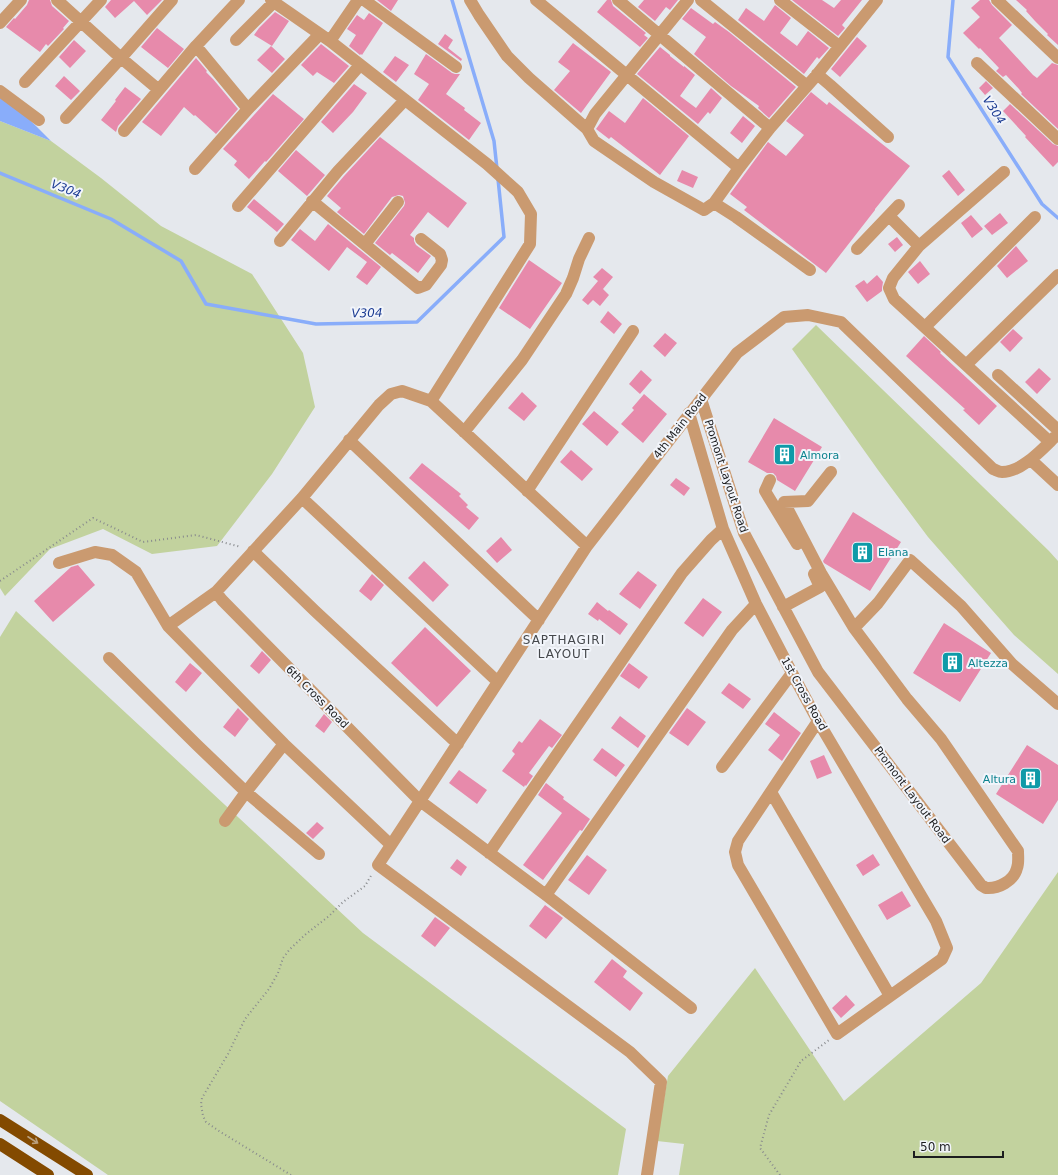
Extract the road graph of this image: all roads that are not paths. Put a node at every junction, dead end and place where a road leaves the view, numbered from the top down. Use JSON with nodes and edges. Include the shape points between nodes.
{"nodes":[{"id":1,"x":21,"y":0,"type":"edge"},
{"id":2,"x":57,"y":0,"type":"edge"},
{"id":3,"x":101,"y":0,"type":"edge"},
{"id":4,"x":172,"y":0,"type":"edge"},
{"id":5,"x":239,"y":0,"type":"edge"},
{"id":6,"x":358,"y":0,"type":"edge"},
{"id":7,"x":364,"y":0,"type":"edge"},
{"id":8,"x":470,"y":0,"type":"edge"},
{"id":9,"x":536,"y":0,"type":"edge"},
{"id":10,"x":618,"y":0,"type":"edge"},
{"id":11,"x":688,"y":0,"type":"edge"},
{"id":12,"x":701,"y":0,"type":"edge"},
{"id":13,"x":780,"y":0,"type":"edge"},
{"id":14,"x":877,"y":0,"type":"edge"},
{"id":15,"x":997,"y":0,"type":"edge"},
{"id":16,"x":273,"y":1,"type":"edge"},
{"id":17,"x":81,"y":22,"type":"junction"},
{"id":18,"x":0,"y":23,"type":"edge"},
{"id":19,"x":659,"y":35,"type":"junction"},
{"id":20,"x":325,"y":37,"type":"junction"},
{"id":21,"x":236,"y":40,"type":"dead end"},
{"id":22,"x":196,"y":46,"type":"junction"},
{"id":23,"x":839,"y":46,"type":"junction"},
{"id":24,"x":122,"y":58,"type":"junction"},
{"id":25,"x":1058,"y":58,"type":"edge"},
{"id":26,"x":977,"y":64,"type":"dead end"},
{"id":27,"x":360,"y":65,"type":"junction"},
{"id":28,"x":456,"y":67,"type":"dead end"},
{"id":29,"x":817,"y":74,"type":"junction"},
{"id":30,"x":626,"y":76,"type":"junction"},
{"id":31,"x":25,"y":82,"type":"dead end"},
{"id":32,"x":808,"y":86,"type":"junction"},
{"id":33,"x":159,"y":90,"type":"junction"},
{"id":34,"x":0,"y":91,"type":"edge"},
{"id":35,"x":405,"y":100,"type":"junction"},
{"id":36,"x":248,"y":110,"type":"junction"},
{"id":37,"x":66,"y":118,"type":"dead end"},
{"id":38,"x":39,"y":120,"type":"dead end"},
{"id":39,"x":770,"y":128,"type":"junction"},
{"id":40,"x":587,"y":129,"type":"junction"},
{"id":41,"x":124,"y":131,"type":"dead end"},
{"id":42,"x":888,"y":137,"type":"dead end"},
{"id":43,"x":1058,"y":139,"type":"edge"},
{"id":44,"x":739,"y":168,"type":"junction"},
{"id":45,"x":195,"y":169,"type":"dead end"},
{"id":46,"x":1004,"y":172,"type":"dead end"},
{"id":47,"x":312,"y":202,"type":"junction"},
{"id":48,"x":398,"y":202,"type":"dead end"},
{"id":49,"x":714,"y":203,"type":"junction"},
{"id":50,"x":899,"y":205,"type":"dead end"},
{"id":51,"x":238,"y":206,"type":"dead end"},
{"id":52,"x":889,"y":216,"type":"junction"},
{"id":53,"x":1035,"y":216,"type":"dead end"},
{"id":54,"x":589,"y":238,"type":"dead end"},
{"id":55,"x":421,"y":239,"type":"dead end"},
{"id":56,"x":280,"y":241,"type":"dead end"},
{"id":57,"x":365,"y":244,"type":"junction"},
{"id":58,"x":920,"y":246,"type":"junction"},
{"id":59,"x":857,"y":249,"type":"dead end"},
{"id":60,"x":810,"y":270,"type":"dead end"},
{"id":61,"x":1058,"y":275,"type":"edge"},
{"id":62,"x":925,"y":328,"type":"junction"},
{"id":63,"x":633,"y":331,"type":"dead end"},
{"id":64,"x":966,"y":365,"type":"junction"},
{"id":65,"x":998,"y":375,"type":"dead end"},
{"id":66,"x":701,"y":399,"type":"junction"},
{"id":67,"x":431,"y":401,"type":"junction"},
{"id":68,"x":689,"y":414,"type":"junction"},
{"id":69,"x":1058,"y":430,"type":"edge"},
{"id":70,"x":464,"y":432,"type":"junction"},
{"id":71,"x":1054,"y":438,"type":"edge"},
{"id":72,"x":349,"y":440,"type":"junction"},
{"id":73,"x":1031,"y":460,"type":"junction"},
{"id":74,"x":831,"y":472,"type":"dead end"},
{"id":75,"x":770,"y":480,"type":"dead end"},
{"id":76,"x":1058,"y":485,"type":"edge"},
{"id":77,"x":527,"y":491,"type":"junction"},
{"id":78,"x":302,"y":498,"type":"junction"},
{"id":79,"x":723,"y":529,"type":"junction"},
{"id":80,"x":587,"y":546,"type":"junction"},
{"id":81,"x":254,"y":551,"type":"junction"},
{"id":82,"x":59,"y":563,"type":"dead end"},
{"id":83,"x":216,"y":592,"type":"junction"},
{"id":84,"x":756,"y":604,"type":"junction"},
{"id":85,"x":783,"y":607,"type":"junction"},
{"id":86,"x":538,"y":620,"type":"junction"},
{"id":87,"x":168,"y":626,"type":"junction"},
{"id":88,"x":854,"y":628,"type":"junction"},
{"id":89,"x":109,"y":658,"type":"dead end"},
{"id":90,"x":792,"y":673,"type":"junction"},
{"id":91,"x":498,"y":682,"type":"junction"},
{"id":92,"x":1058,"y":704,"type":"edge"},
{"id":93,"x":818,"y":720,"type":"junction"},
{"id":94,"x":284,"y":744,"type":"junction"},
{"id":95,"x":458,"y":744,"type":"junction"},
{"id":96,"x":722,"y":767,"type":"dead end"},
{"id":97,"x":246,"y":792,"type":"junction"},
{"id":98,"x":771,"y":792,"type":"junction"},
{"id":99,"x":420,"y":801,"type":"junction"},
{"id":100,"x":225,"y":821,"type":"dead end"},
{"id":101,"x":391,"y":845,"type":"junction"},
{"id":102,"x":489,"y":853,"type":"junction"},
{"id":103,"x":319,"y":854,"type":"dead end"},
{"id":104,"x":546,"y":895,"type":"junction"},
{"id":105,"x":890,"y":996,"type":"junction"},
{"id":106,"x":691,"y":1008,"type":"dead end"},
{"id":107,"x":0,"y":1120,"type":"edge"},
{"id":108,"x":0,"y":1144,"type":"edge"},
{"id":109,"x":48,"y":1175,"type":"edge"},
{"id":110,"x":87,"y":1175,"type":"edge"},
{"id":111,"x":647,"y":1175,"type":"edge"}],
"edges":[{"from":1,"to":18,"type":"street"},
{"from":2,"to":17,"type":"street"},
{"from":3,"to":17,"type":"street"},
{"from":4,"to":24,"type":"street"},
{"from":5,"to":22,"type":"street"},
{"from":6,"to":20,"type":"street"},
{"from":7,"to":28,"type":"street"},
{"from":8,"to":40,"type":"street","via":[[506,56]]},
{"from":9,"to":30,"type":"street"},
{"from":10,"to":19,"type":"street"},
{"from":11,"to":19,"type":"street"},
{"from":12,"to":32,"type":"street"},
{"from":13,"to":23,"type":"street"},
{"from":14,"to":23,"type":"street"},
{"from":15,"to":25,"type":"street"},
{"from":16,"to":20,"type":"street"},
{"from":16,"to":21,"type":"street"},
{"from":17,"to":24,"type":"street"},
{"from":17,"to":31,"type":"street"},
{"from":19,"to":30,"type":"street"},
{"from":19,"to":39,"type":"street"},
{"from":20,"to":27,"type":"street"},
{"from":20,"to":36,"type":"street"},
{"from":22,"to":33,"type":"street"},
{"from":22,"to":36,"type":"street"},
{"from":23,"to":29,"type":"street"},
{"from":24,"to":33,"type":"street"},
{"from":24,"to":37,"type":"street"},
{"from":26,"to":43,"type":"street"},
{"from":27,"to":35,"type":"street"},
{"from":27,"to":51,"type":"street"},
{"from":29,"to":32,"type":"street"},
{"from":29,"to":42,"type":"street"},
{"from":30,"to":40,"type":"street","via":[[595,114]]},
{"from":30,"to":44,"type":"street"},
{"from":32,"to":39,"type":"street"},
{"from":33,"to":41,"type":"street"},
{"from":34,"to":38,"type":"street"},
{"from":35,"to":47,"type":"street"},
{"from":35,"to":67,"type":"street","via":[[487,164],[518,192],[531,214],[530,244]]},
{"from":36,"to":45,"type":"street"},
{"from":39,"to":44,"type":"street"},
{"from":40,"to":49,"type":"street","via":[[594,141],[654,182],[704,210]]},
{"from":44,"to":49,"type":"street"},
{"from":46,"to":58,"type":"street"},
{"from":47,"to":56,"type":"street"},
{"from":47,"to":57,"type":"street"},
{"from":48,"to":57,"type":"street"},
{"from":49,"to":60,"type":"street"},
{"from":50,"to":52,"type":"street"},
{"from":52,"to":58,"type":"street"},
{"from":52,"to":59,"type":"street"},
{"from":53,"to":62,"type":"street"},
{"from":54,"to":70,"type":"street","via":[[566,294],[522,360]]},
{"from":55,"to":57,"type":"street","via":[[440,254],[442,260],[426,285],[418,288]]},
{"from":58,"to":62,"type":"street","via":[[893,278],[889,288],[894,299]]},
{"from":61,"to":64,"type":"street"},
{"from":62,"to":64,"type":"street"},
{"from":63,"to":77,"type":"street"},
{"from":64,"to":71,"type":"street"},
{"from":65,"to":69,"type":"street"},
{"from":66,"to":68,"type":"street","name":"4th Main Road"},
{"from":66,"to":73,"type":"street","name":"4th Main Road","via":[[737,353],[784,317],[808,315],[841,322],[993,469],[1009,471]]},
{"from":66,"to":85,"type":"street","name":"Promont Layout Road","via":[[744,533]]},
{"from":67,"to":70,"type":"street"},
{"from":67,"to":72,"type":"street","via":[[402,391],[391,394],[378,405]]},
{"from":68,"to":79,"type":"street","name":"1st Cross Road"},
{"from":68,"to":80,"type":"street","name":"4th Main Road"},
{"from":70,"to":77,"type":"street"},
{"from":71,"to":73,"type":"street"},
{"from":72,"to":78,"type":"street"},
{"from":72,"to":86,"type":"street"},
{"from":73,"to":76,"type":"street"},
{"from":74,"to":88,"type":"street","name":"Promont Layout Road","via":[[808,501],[784,502],[821,573]]},
{"from":75,"to":85,"type":"street","via":[[765,491],[803,553],[820,587]]},
{"from":77,"to":80,"type":"street"},
{"from":78,"to":81,"type":"street"},
{"from":78,"to":91,"type":"street"},
{"from":79,"to":84,"type":"street","name":"1st Cross Road"},
{"from":79,"to":102,"type":"street","via":[[682,573]]},
{"from":80,"to":86,"type":"street","name":"4th Main Road"},
{"from":81,"to":83,"type":"street"},
{"from":81,"to":95,"type":"street"},
{"from":82,"to":87,"type":"street","via":[[95,552],[112,556],[136,572]]},
{"from":83,"to":87,"type":"street"},
{"from":83,"to":99,"type":"street","name":"6th Cross Road"},
{"from":84,"to":90,"type":"street","name":"1st Cross Road"},
{"from":84,"to":104,"type":"street","via":[[732,630]]},
{"from":85,"to":88,"type":"street","name":"Promont Layout Road","via":[[818,672],[976,879],[986,888],[999,887],[1012,877],[1017,869],[1018,851],[941,739],[898,688]]},
{"from":86,"to":91,"type":"street","name":"4th Main Road"},
{"from":87,"to":94,"type":"street"},
{"from":88,"to":92,"type":"street","via":[[878,603],[910,560],[961,606],[1012,664]]},
{"from":89,"to":97,"type":"street"},
{"from":90,"to":93,"type":"street","name":"1st Cross Road"},
{"from":90,"to":96,"type":"street"},
{"from":91,"to":95,"type":"street","name":"4th Main Road"},
{"from":93,"to":98,"type":"street"},
{"from":93,"to":105,"type":"street","name":"1st Cross Road","via":[[936,921],[947,948],[942,959]]},
{"from":94,"to":97,"type":"street"},
{"from":94,"to":101,"type":"street"},
{"from":95,"to":99,"type":"street","name":"4th Main Road"},
{"from":97,"to":100,"type":"street"},
{"from":97,"to":103,"type":"street"},
{"from":98,"to":105,"type":"street"},
{"from":98,"to":105,"type":"street","via":[[738,841],[735,852],[738,865],[837,1034]]},
{"from":99,"to":101,"type":"street","name":"4th Main Road"},
{"from":99,"to":102,"type":"street","name":"6th Cross Road"},
{"from":101,"to":111,"type":"street","name":"4th Main Road","via":[[378,865],[630,1052],[661,1082]]},
{"from":102,"to":104,"type":"street","name":"6th Cross Road"},
{"from":104,"to":106,"type":"street","name":"6th Cross Road"},
{"from":107,"to":110,"type":"highway","one_way":true},
{"from":108,"to":109,"type":"highway"}]}
